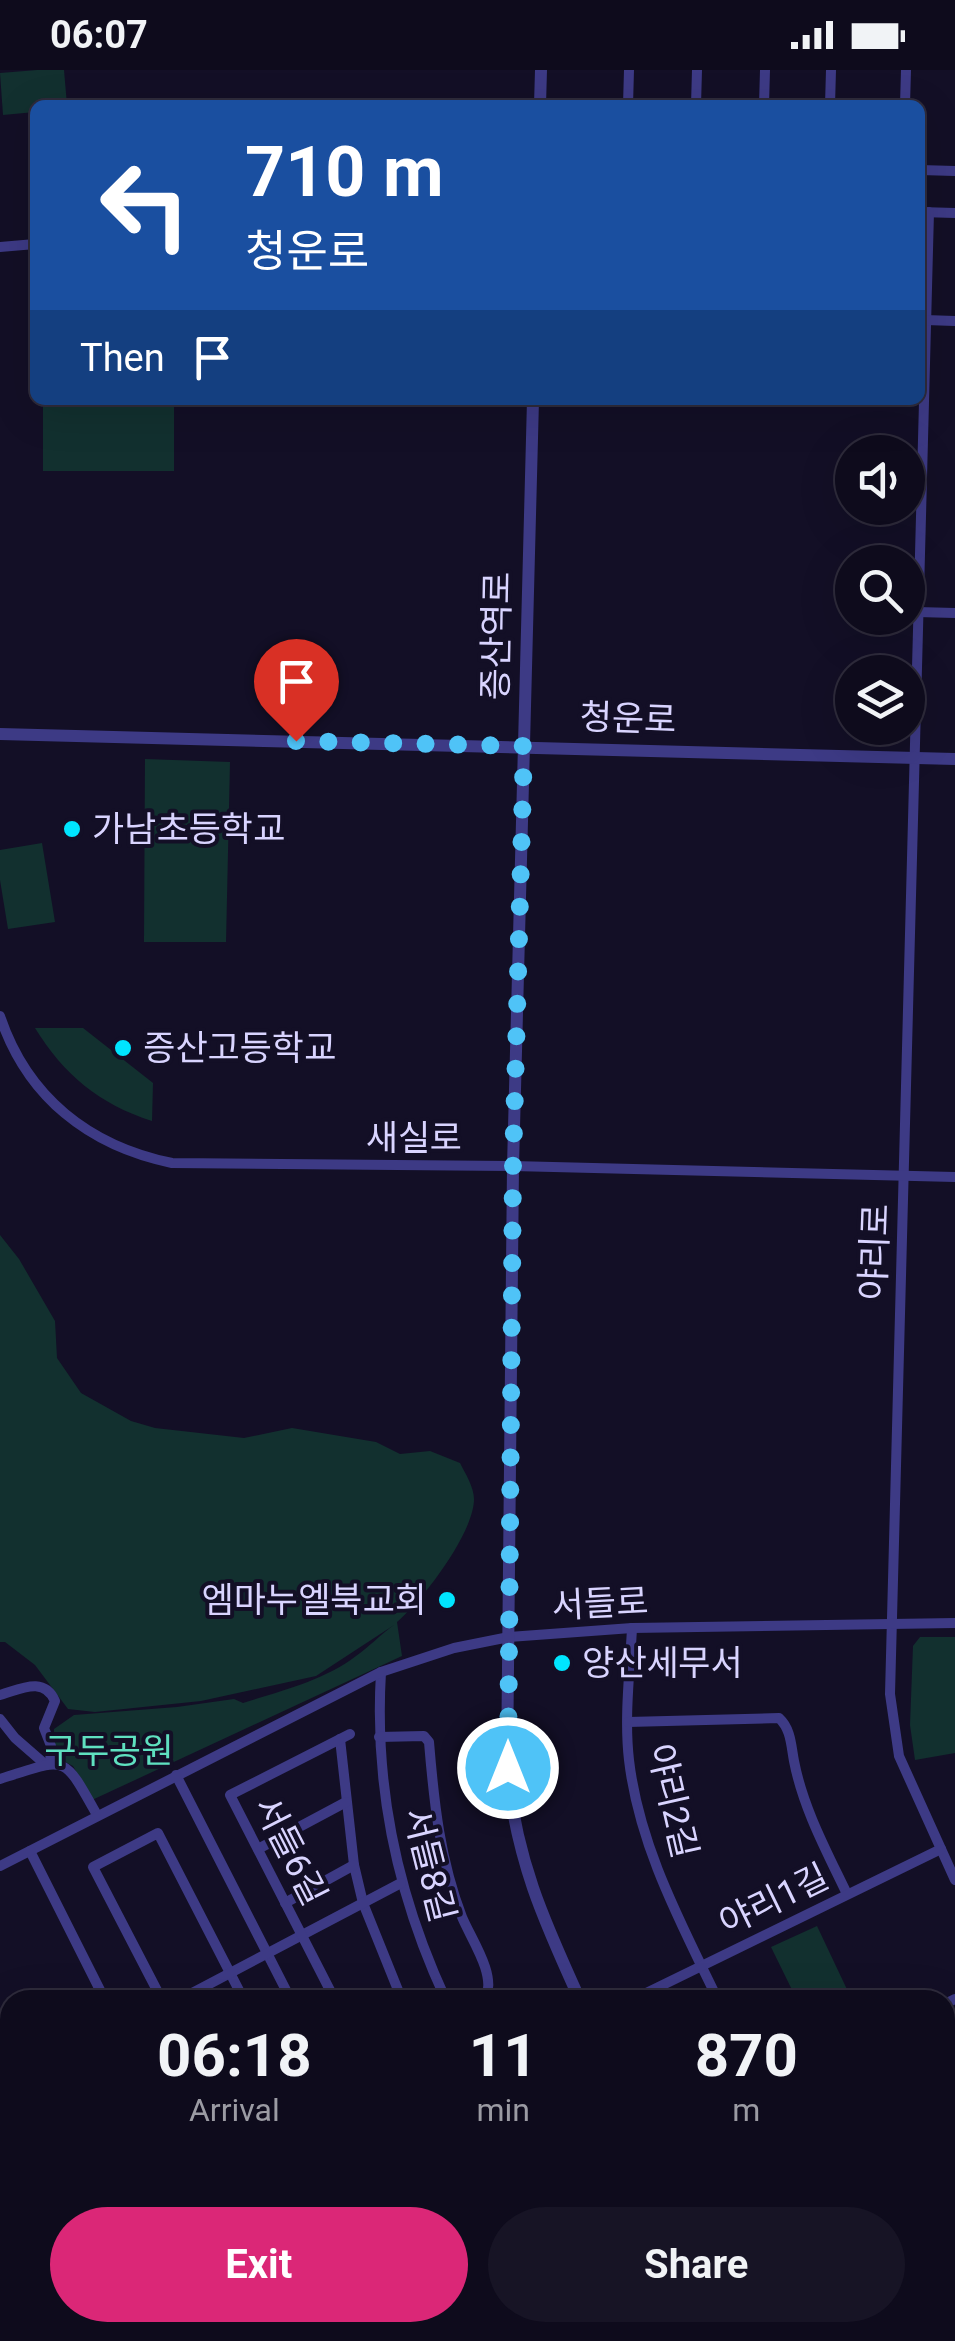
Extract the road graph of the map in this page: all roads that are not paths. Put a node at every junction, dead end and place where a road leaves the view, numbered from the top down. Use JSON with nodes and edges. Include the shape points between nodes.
{"nodes":[{"id":1,"x":541,"y":70,"type":"edge"},
{"id":2,"x":629,"y":70,"type":"edge"},
{"id":3,"x":697,"y":70,"type":"edge"},
{"id":4,"x":765,"y":70,"type":"edge"},
{"id":5,"x":831,"y":70,"type":"edge"},
{"id":6,"x":906,"y":70,"type":"edge"},
{"id":7,"x":540,"y":100,"type":"edge"},
{"id":8,"x":628,"y":100,"type":"edge"},
{"id":9,"x":696,"y":100,"type":"edge"},
{"id":10,"x":764,"y":100,"type":"edge"},
{"id":11,"x":830,"y":100,"type":"edge"},
{"id":12,"x":906,"y":100,"type":"edge"},
{"id":13,"x":925,"y":170,"type":"edge"},
{"id":14,"x":955,"y":170,"type":"edge"},
{"id":15,"x":925,"y":212,"type":"edge"},
{"id":16,"x":955,"y":212,"type":"edge"},
{"id":17,"x":30,"y":244,"type":"edge"},
{"id":18,"x":0,"y":247,"type":"edge"},
{"id":19,"x":925,"y":320,"type":"joint"},
{"id":20,"x":955,"y":321,"type":"edge"},
{"id":21,"x":532,"y":405,"type":"edge"},
{"id":22,"x":923,"y":405,"type":"edge"},
{"id":23,"x":919,"y":545,"type":"edge"},
{"id":24,"x":925,"y":612,"type":"edge"},
{"id":25,"x":955,"y":614,"type":"edge"},
{"id":26,"x":917,"y":635,"type":"edge"},
{"id":27,"x":0,"y":734,"type":"edge"},
{"id":28,"x":524,"y":746,"type":"junction"},
{"id":29,"x":914,"y":759,"type":"junction"},
{"id":30,"x":955,"y":760,"type":"edge"},
{"id":31,"x":0,"y":1016,"type":"edge"},
{"id":32,"x":513,"y":1166,"type":"junction"},
{"id":33,"x":904,"y":1176,"type":"junction"},
{"id":34,"x":955,"y":1178,"type":"edge"},
{"id":35,"x":892,"y":1623,"type":"junction"},
{"id":36,"x":955,"y":1624,"type":"edge"},
{"id":37,"x":632,"y":1628,"type":"junction"},
{"id":38,"x":509,"y":1637,"type":"junction"},
{"id":39,"x":381,"y":1672,"type":"junction"},
{"id":40,"x":0,"y":1695,"type":"edge"},
{"id":41,"x":0,"y":1719,"type":"edge"},
{"id":42,"x":628,"y":1722,"type":"junction"},
{"id":43,"x":380,"y":1737,"type":"junction"},
{"id":44,"x":48,"y":1764,"type":"junction"},
{"id":45,"x":176,"y":1775,"type":"junction"},
{"id":46,"x":0,"y":1779,"type":"edge"},
{"id":47,"x":346,"y":1802,"type":"junction"},
{"id":48,"x":97,"y":1814,"type":"junction"},
{"id":49,"x":258,"y":1849,"type":"junction"},
{"id":50,"x":941,"y":1849,"type":"junction"},
{"id":51,"x":30,"y":1851,"type":"junction"},
{"id":52,"x":354,"y":1865,"type":"junction"},
{"id":53,"x":0,"y":1866,"type":"edge"},
{"id":54,"x":955,"y":1880,"type":"edge"},
{"id":55,"x":400,"y":1884,"type":"junction"},
{"id":56,"x":847,"y":1894,"type":"junction"},
{"id":57,"x":285,"y":1903,"type":"junction"},
{"id":58,"x":363,"y":1903,"type":"junction"},
{"id":59,"x":302,"y":1936,"type":"junction"},
{"id":60,"x":267,"y":1954,"type":"junction"},
{"id":61,"x":702,"y":1966,"type":"junction"},
{"id":62,"x":230,"y":1973,"type":"junction"},
{"id":63,"x":100,"y":1990,"type":"edge"},
{"id":64,"x":157,"y":1990,"type":"edge"},
{"id":65,"x":197,"y":1990,"type":"edge"},
{"id":66,"x":239,"y":1990,"type":"edge"},
{"id":67,"x":286,"y":1990,"type":"edge"},
{"id":68,"x":330,"y":1990,"type":"edge"},
{"id":69,"x":398,"y":1990,"type":"edge"},
{"id":70,"x":441,"y":1990,"type":"edge"},
{"id":71,"x":490,"y":1990,"type":"edge"},
{"id":72,"x":575,"y":1990,"type":"edge"},
{"id":73,"x":653,"y":1990,"type":"edge"},
{"id":74,"x":713,"y":1990,"type":"edge"}],
"edges":[{"from":1,"to":7,"type":"street"},
{"from":2,"to":8,"type":"street"},
{"from":3,"to":9,"type":"street"},
{"from":4,"to":10,"type":"street"},
{"from":5,"to":11,"type":"street"},
{"from":6,"to":12,"type":"street"},
{"from":13,"to":14,"type":"street"},
{"from":15,"to":16,"type":"street"},
{"from":15,"to":19,"type":"street","name":"야리로"},
{"from":17,"to":18,"type":"street"},
{"from":19,"to":20,"type":"street"},
{"from":21,"to":28,"type":"street","name":"증산역로"},
{"from":22,"to":23,"type":"street","name":"야리로"},
{"from":24,"to":25,"type":"street"},
{"from":26,"to":29,"type":"street","name":"야리로"},
{"from":27,"to":28,"type":"street","name":"청운로"},
{"from":28,"to":29,"type":"street","name":"청운로"},
{"from":28,"to":32,"type":"street","name":"증산역로"},
{"from":29,"to":30,"type":"street","name":"청운로"},
{"from":29,"to":33,"type":"street","name":"야리로"},
{"from":31,"to":32,"type":"street","name":"새실로","via":[[20,1063],[47,1099],[81,1128],[149,1158],[194,1165]]},
{"from":32,"to":33,"type":"street","name":"새실로"},
{"from":32,"to":38,"type":"street","name":"증산역로"},
{"from":33,"to":34,"type":"street","name":"새실로"},
{"from":33,"to":35,"type":"street","name":"야리로"},
{"from":35,"to":36,"type":"street","name":"서들로"},
{"from":35,"to":37,"type":"street","name":"서들로"},
{"from":35,"to":50,"type":"street","name":"야리로","via":[[896,1743]]},
{"from":37,"to":38,"type":"street","name":"서들로"},
{"from":37,"to":42,"type":"street","name":"야리2길"},
{"from":38,"to":39,"type":"street","name":"서들로"},
{"from":38,"to":72,"type":"street","name":"증산역로","via":[[508,1768],[516,1839]]},
{"from":39,"to":43,"type":"street","name":"서들8길"},
{"from":39,"to":45,"type":"street","name":"서들로"},
{"from":40,"to":44,"type":"street","via":[[29,1686],[50,1690]]},
{"from":41,"to":44,"type":"street"},
{"from":42,"to":56,"type":"street","name":"야리2길","via":[[779,1718],[787,1726],[806,1805]]},
{"from":42,"to":61,"type":"street","name":"야리2길","via":[[628,1758],[650,1854]]},
{"from":43,"to":55,"type":"street","name":"서들8길"},
{"from":43,"to":71,"type":"street","name":"서들8길","via":[[424,1736],[429,1742],[442,1853]]},
{"from":44,"to":46,"type":"street"},
{"from":44,"to":48,"type":"street","via":[[72,1770]]},
{"from":45,"to":48,"type":"street","name":"서들로"},
{"from":45,"to":60,"type":"street"},
{"from":47,"to":49,"type":"street"},
{"from":47,"to":49,"type":"street","name":"서들6길","via":[[345,1736],[230,1794]]},
{"from":47,"to":52,"type":"street","name":"서들6길"},
{"from":48,"to":51,"type":"street","name":"서들로"},
{"from":49,"to":57,"type":"street","name":"서들6길"},
{"from":50,"to":54,"type":"street","name":"야리로"},
{"from":50,"to":56,"type":"street","name":"야리1길"},
{"from":51,"to":53,"type":"street","name":"서들로"},
{"from":51,"to":63,"type":"street"},
{"from":52,"to":57,"type":"street"},
{"from":52,"to":58,"type":"street","name":"서들6길"},
{"from":55,"to":58,"type":"street","name":"서들6길"},
{"from":55,"to":70,"type":"street","name":"서들8길"},
{"from":56,"to":61,"type":"street","name":"야리1길"},
{"from":57,"to":59,"type":"street","name":"서들6길"},
{"from":58,"to":59,"type":"street","name":"서들6길"},
{"from":58,"to":69,"type":"street","name":"서들6길"},
{"from":59,"to":60,"type":"street","name":"서들6길"},
{"from":59,"to":68,"type":"street","name":"서들6길"},
{"from":60,"to":62,"type":"street","name":"서들6길"},
{"from":60,"to":67,"type":"street"},
{"from":61,"to":73,"type":"street","name":"야리1길"},
{"from":61,"to":74,"type":"street","name":"야리2길"},
{"from":62,"to":64,"type":"street","via":[[158,1834],[93,1866]]},
{"from":62,"to":65,"type":"street","name":"서들6길"},
{"from":62,"to":66,"type":"street"}]}
